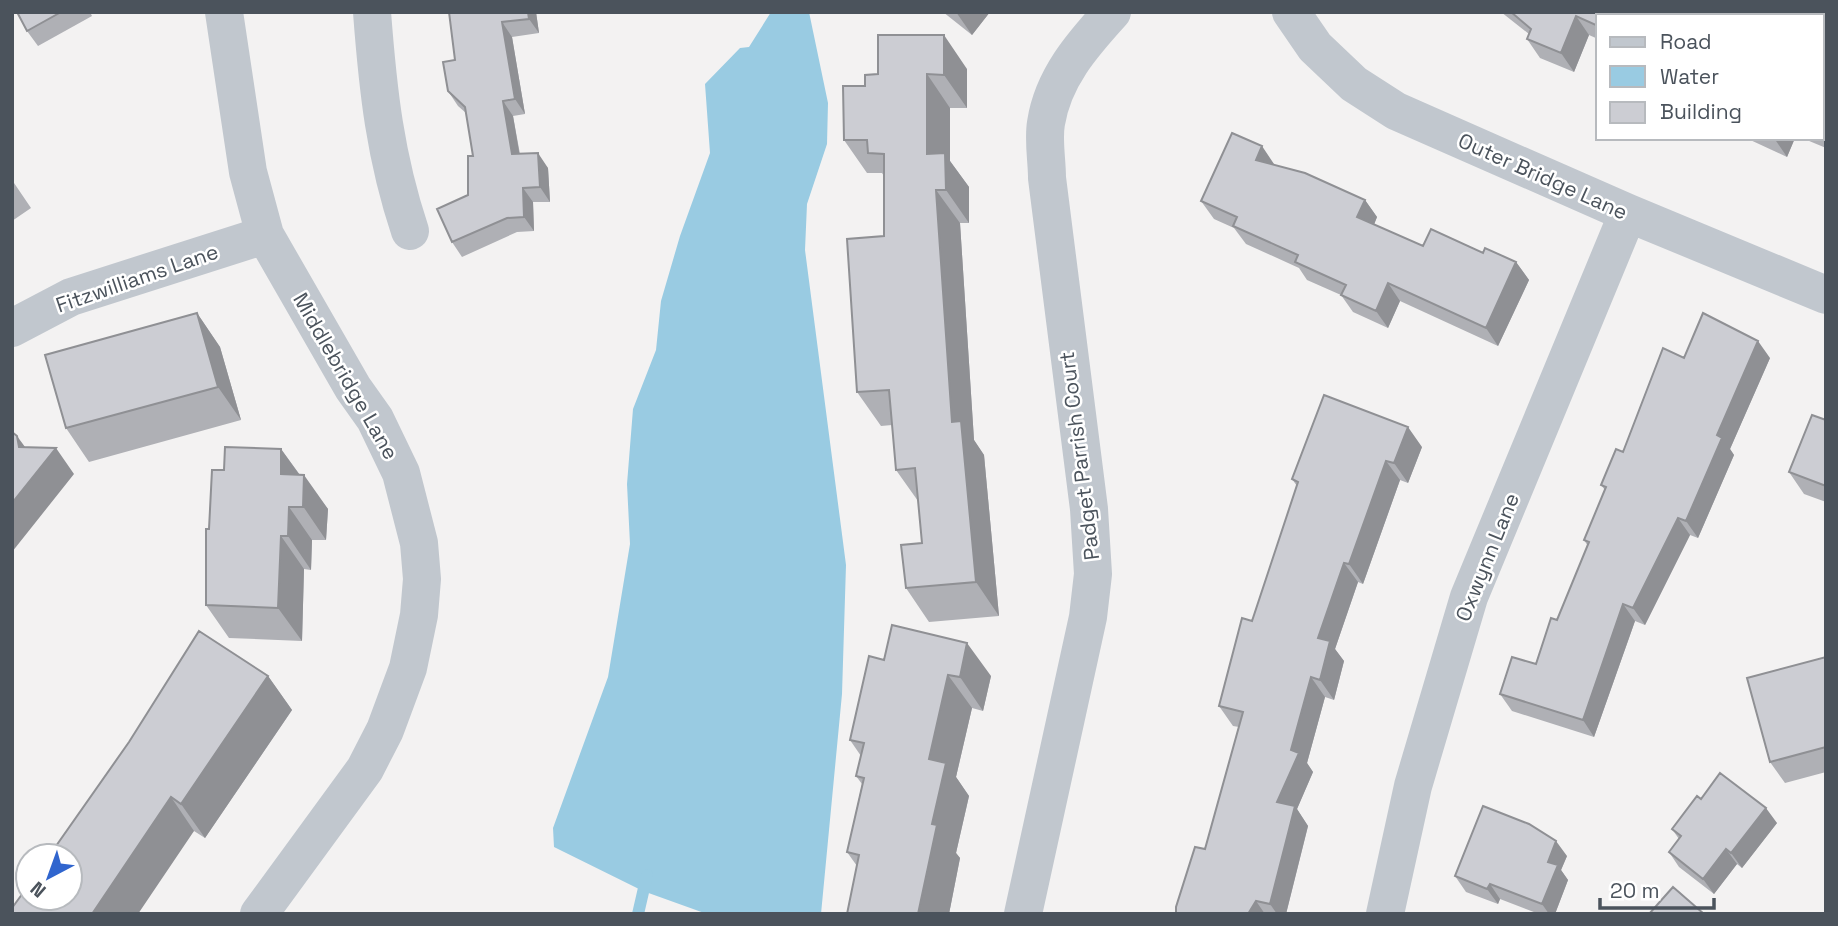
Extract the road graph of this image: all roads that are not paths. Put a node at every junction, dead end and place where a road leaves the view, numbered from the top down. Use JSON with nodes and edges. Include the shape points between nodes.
{"nodes":[{"id":1,"x":224,"y":12,"type":"edge"},
{"id":2,"x":372,"y":12,"type":"edge"},
{"id":3,"x":1112,"y":12,"type":"edge"},
{"id":4,"x":1291,"y":12,"type":"edge"},
{"id":5,"x":1628,"y":213,"type":"junction"},
{"id":6,"x":410,"y":231,"type":"dead end"},
{"id":7,"x":265,"y":235,"type":"junction"},
{"id":8,"x":1826,"y":295,"type":"edge"},
{"id":9,"x":12,"y":327,"type":"edge"},
{"id":10,"x":259,"y":914,"type":"edge"},
{"id":11,"x":1023,"y":914,"type":"edge"},
{"id":12,"x":1385,"y":914,"type":"edge"}],
"edges":[{"from":1,"to":7,"type":"street","name":"Middlebridge Lane","via":[[248,172]]},
{"from":2,"to":6,"type":"street","via":[[392,177]]},
{"from":3,"to":11,"type":"street","name":"Padget Parrish Court","via":[[1078,49],[1052,95],[1046,126],[1047,178],[1093,574],[1088,617]]},
{"from":4,"to":5,"type":"street","name":"Outer Bridge Lane","via":[[1315,47],[1354,84],[1396,111]]},
{"from":5,"to":8,"type":"street","name":"Outer Bridge Lane"},
{"from":5,"to":12,"type":"street","name":"Oxwynn Lane","via":[[1469,597],[1413,786]]},
{"from":7,"to":9,"type":"street","name":"Fitzwilliams Lane","via":[[71,297]]},
{"from":7,"to":10,"type":"street","name":"Middlebridge Lane","via":[[375,419],[401,473],[419,543],[422,579],[408,668],[386,730],[365,769]]}]}
